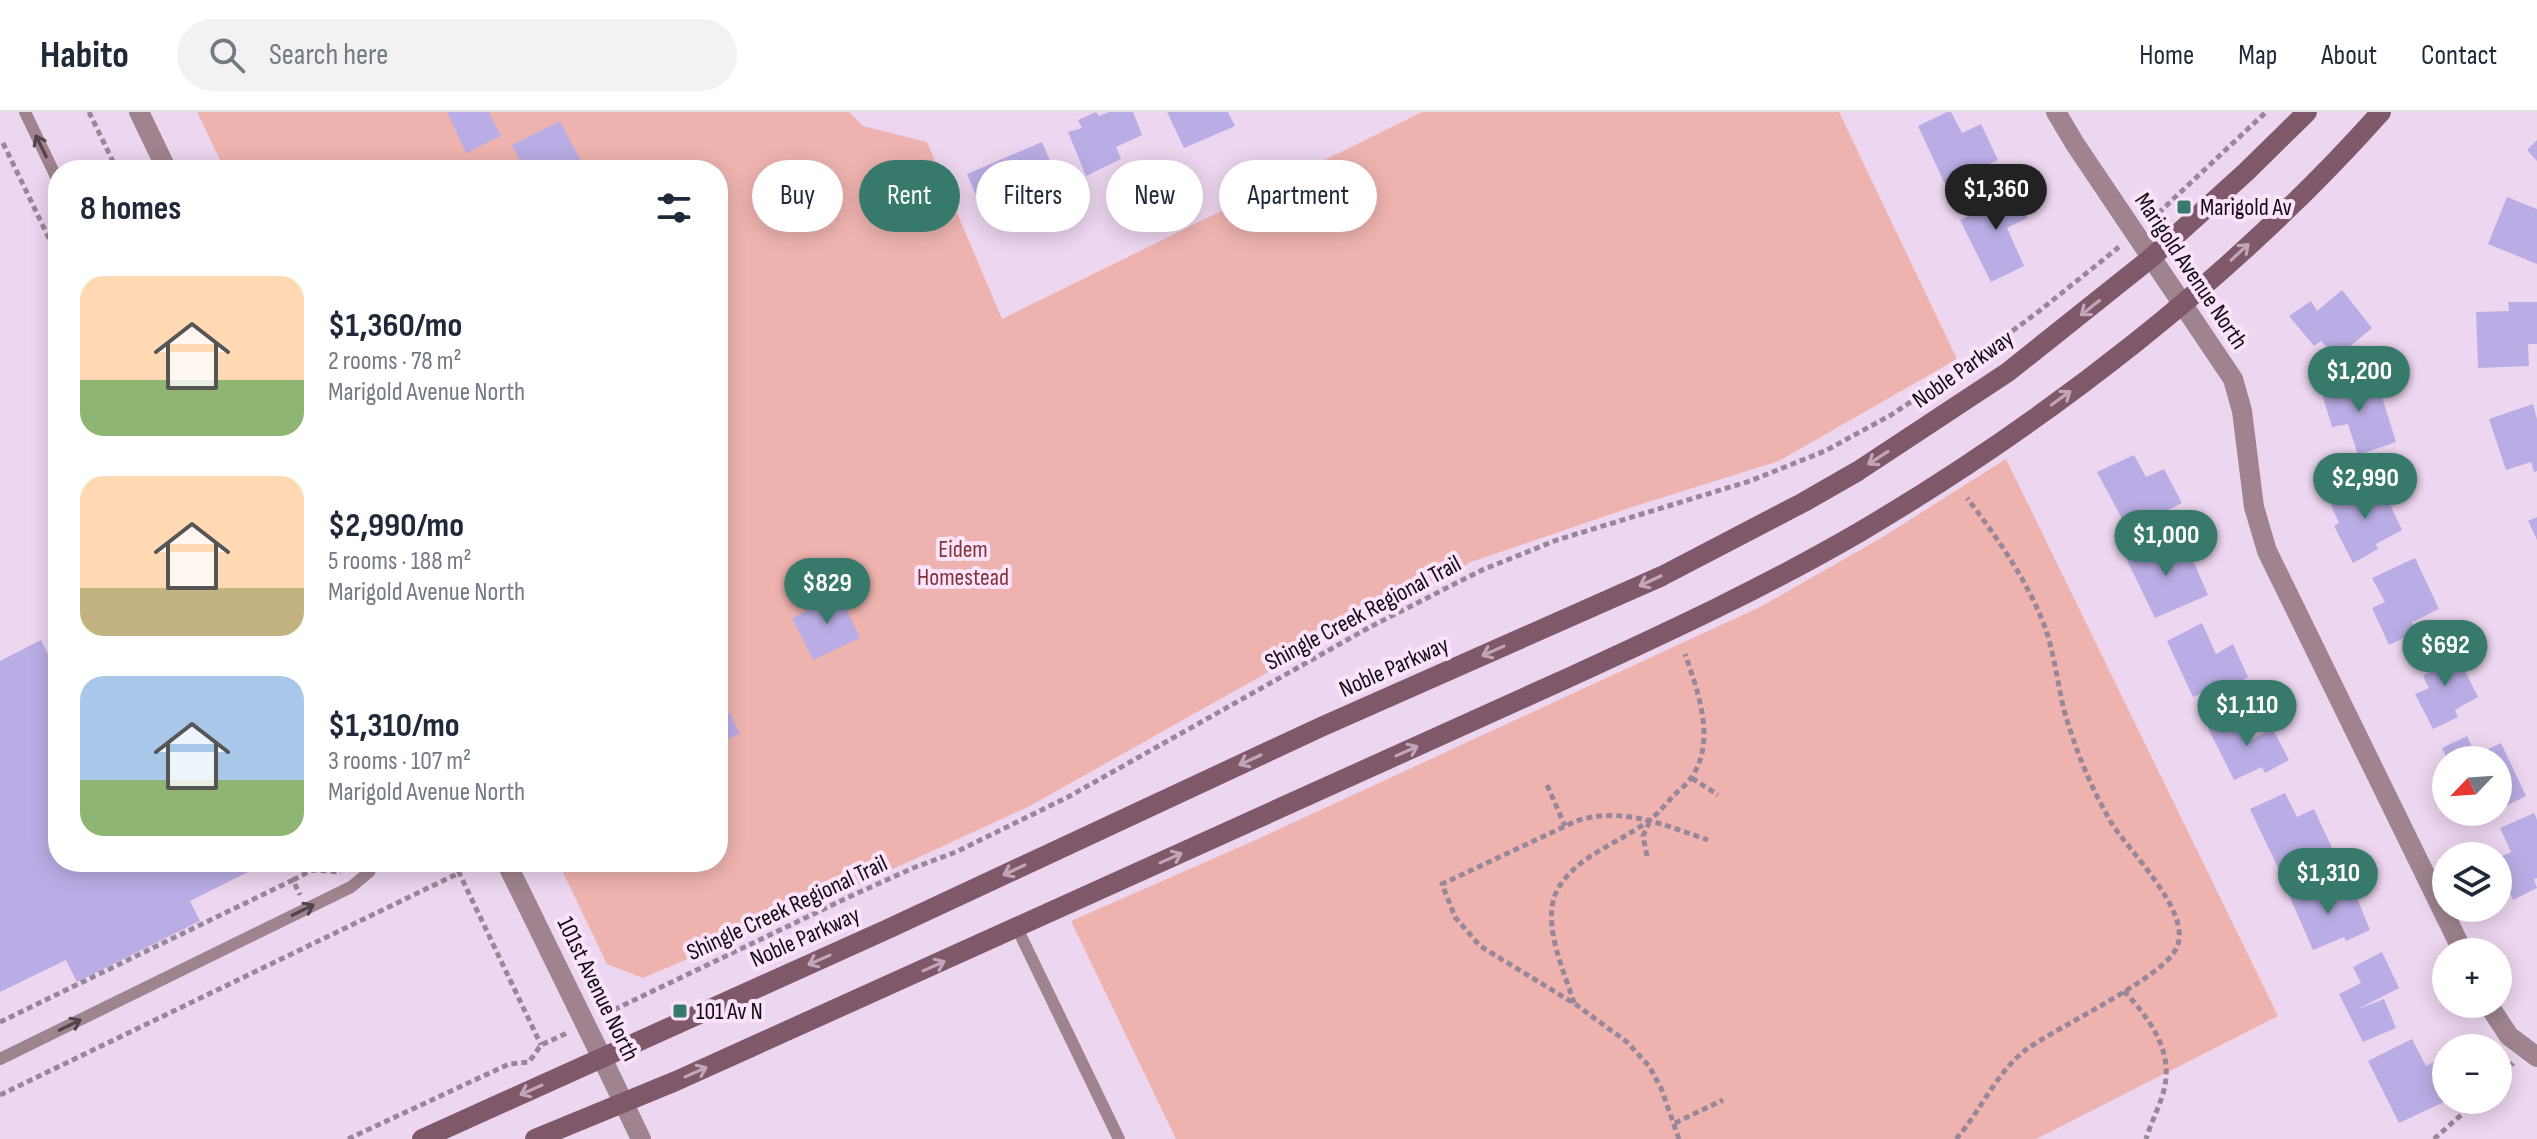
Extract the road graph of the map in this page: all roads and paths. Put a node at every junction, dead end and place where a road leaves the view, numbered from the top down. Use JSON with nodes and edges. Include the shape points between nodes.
{"nodes":[{"id":1,"x":25,"y":112,"type":"edge"},
{"id":2,"x":89,"y":112,"type":"edge"},
{"id":3,"x":139,"y":112,"type":"edge"},
{"id":4,"x":2056,"y":112,"type":"edge"},
{"id":5,"x":2266,"y":112,"type":"edge"},
{"id":6,"x":2307,"y":112,"type":"edge"},
{"id":7,"x":2381,"y":112,"type":"edge"},
{"id":8,"x":3,"y":143,"type":"dead end"},
{"id":9,"x":48,"y":160,"type":"edge"},
{"id":10,"x":112,"y":160,"type":"edge"},
{"id":11,"x":162,"y":160,"type":"edge"},
{"id":12,"x":2165,"y":209,"type":"dead end"},
{"id":13,"x":48,"y":236,"type":"edge"},
{"id":14,"x":2151,"y":258,"type":"junction"},
{"id":15,"x":2104,"y":259,"type":"dead end"},
{"id":16,"x":2182,"y":304,"type":"junction"},
{"id":17,"x":1967,"y":498,"type":"dead end"},
{"id":18,"x":1685,"y":654,"type":"dead end"},
{"id":19,"x":1692,"y":778,"type":"junction"},
{"id":20,"x":1547,"y":785,"type":"dead end"},
{"id":21,"x":1718,"y":795,"type":"dead end"},
{"id":22,"x":1650,"y":820,"type":"junction"},
{"id":23,"x":1565,"y":826,"type":"junction"},
{"id":24,"x":1708,"y":840,"type":"dead end"},
{"id":25,"x":1647,"y":856,"type":"dead end"},
{"id":26,"x":308,"y":872,"type":"edge"},
{"id":27,"x":369,"y":872,"type":"edge"},
{"id":28,"x":511,"y":872,"type":"edge"},
{"id":29,"x":459,"y":873,"type":"joint"},
{"id":30,"x":293,"y":880,"type":"junction"},
{"id":31,"x":306,"y":909,"type":"junction"},
{"id":32,"x":1017,"y":928,"type":"junction"},
{"id":33,"x":2456,"y":938,"type":"edge"},
{"id":34,"x":321,"y":939,"type":"junction"},
{"id":35,"x":2124,"y":991,"type":"junction"},
{"id":36,"x":631,"y":1001,"type":"dead end"},
{"id":37,"x":1575,"y":1004,"type":"junction"},
{"id":38,"x":2497,"y":1018,"type":"edge"},
{"id":39,"x":0,"y":1022,"type":"edge"},
{"id":40,"x":2537,"y":1057,"type":"edge"},
{"id":41,"x":602,"y":1058,"type":"junction"},
{"id":42,"x":0,"y":1059,"type":"edge"},
{"id":43,"x":0,"y":1095,"type":"edge"},
{"id":44,"x":1723,"y":1100,"type":"dead end"},
{"id":45,"x":624,"y":1102,"type":"junction"},
{"id":46,"x":2462,"y":1114,"type":"edge"},
{"id":47,"x":1675,"y":1123,"type":"junction"},
{"id":48,"x":348,"y":1139,"type":"edge"},
{"id":49,"x":422,"y":1139,"type":"edge"},
{"id":50,"x":535,"y":1139,"type":"edge"},
{"id":51,"x":641,"y":1139,"type":"edge"},
{"id":52,"x":1119,"y":1139,"type":"edge"},
{"id":53,"x":1679,"y":1139,"type":"edge"},
{"id":54,"x":1956,"y":1139,"type":"edge"},
{"id":55,"x":2146,"y":1139,"type":"edge"},
{"id":56,"x":2434,"y":1139,"type":"edge"}],
"edges":[{"from":9,"to":1,"type":"lane","one_way":true},
{"from":2,"to":10,"type":"path"},
{"from":3,"to":11,"type":"street"},
{"from":4,"to":14,"type":"street","name":"Marigold Avenue North"},
{"from":5,"to":12,"type":"path"},
{"from":6,"to":14,"type":"main road","name":"Noble Parkway"},
{"from":16,"to":7,"type":"main road","one_way":true},
{"from":8,"to":13,"type":"path"},
{"from":14,"to":16,"type":"street","name":"Marigold Avenue North"},
{"from":14,"to":41,"type":"main road","name":"Noble Parkway","one_way":true,"via":[[2008,372],[1858,471],[1738,538]]},
{"from":15,"to":36,"type":"path","name":"Shingle Creek Regional Trail","via":[[1939,384],[1825,451],[1482,570],[1055,803]]},
{"from":32,"to":16,"type":"main road","one_way":true,"via":[[1627,651],[1782,574],[1903,505],[1997,443]]},
{"from":16,"to":33,"type":"street","name":"Marigold Avenue North","via":[[2233,379],[2254,507],[2267,551]]},
{"from":17,"to":35,"type":"path","via":[[2004,549],[2039,613],[2065,711],[2093,786],[2112,824],[2170,902],[2177,920],[2178,946],[2170,957]]},
{"from":18,"to":19,"type":"path","via":[[1703,718],[1701,757]]},
{"from":19,"to":21,"type":"path"},
{"from":19,"to":22,"type":"path"},
{"from":20,"to":23,"type":"path"},
{"from":22,"to":23,"type":"path","via":[[1595,815]]},
{"from":22,"to":24,"type":"path"},
{"from":22,"to":25,"type":"path","via":[[1643,836]]},
{"from":22,"to":37,"type":"path","via":[[1592,855],[1568,874],[1555,894],[1551,918]]},
{"from":23,"to":37,"type":"path","via":[[1442,884],[1455,917],[1480,946]]},
{"from":26,"to":30,"type":"path"},
{"from":27,"to":31,"type":"lane"},
{"from":28,"to":41,"type":"street","name":"101st Avenue North"},
{"from":29,"to":34,"type":"path"},
{"from":29,"to":48,"type":"path","via":[[541,1045],[529,1062],[509,1064]]},
{"from":30,"to":31,"type":"path"},
{"from":30,"to":39,"type":"path"},
{"from":31,"to":34,"type":"path"},
{"from":42,"to":31,"type":"lane","one_way":true},
{"from":45,"to":32,"type":"main road","one_way":true},
{"from":32,"to":52,"type":"lane"},
{"from":34,"to":43,"type":"path"},
{"from":35,"to":54,"type":"path","via":[[2025,1050]]},
{"from":35,"to":55,"type":"path","via":[[2157,1033],[2166,1062],[2165,1086]]},
{"from":37,"to":47,"type":"path","via":[[1627,1042],[1649,1066]]},
{"from":38,"to":40,"type":"street","via":[[2509,1036]]},
{"from":41,"to":45,"type":"street","name":"101st Avenue North"},
{"from":41,"to":49,"type":"main road","name":"Noble Parkway","one_way":true},
{"from":44,"to":47,"type":"path"},
{"from":45,"to":50,"type":"main road"},
{"from":45,"to":51,"type":"street","name":"101st Avenue North"},
{"from":46,"to":56,"type":"path"},
{"from":47,"to":53,"type":"path"}]}
